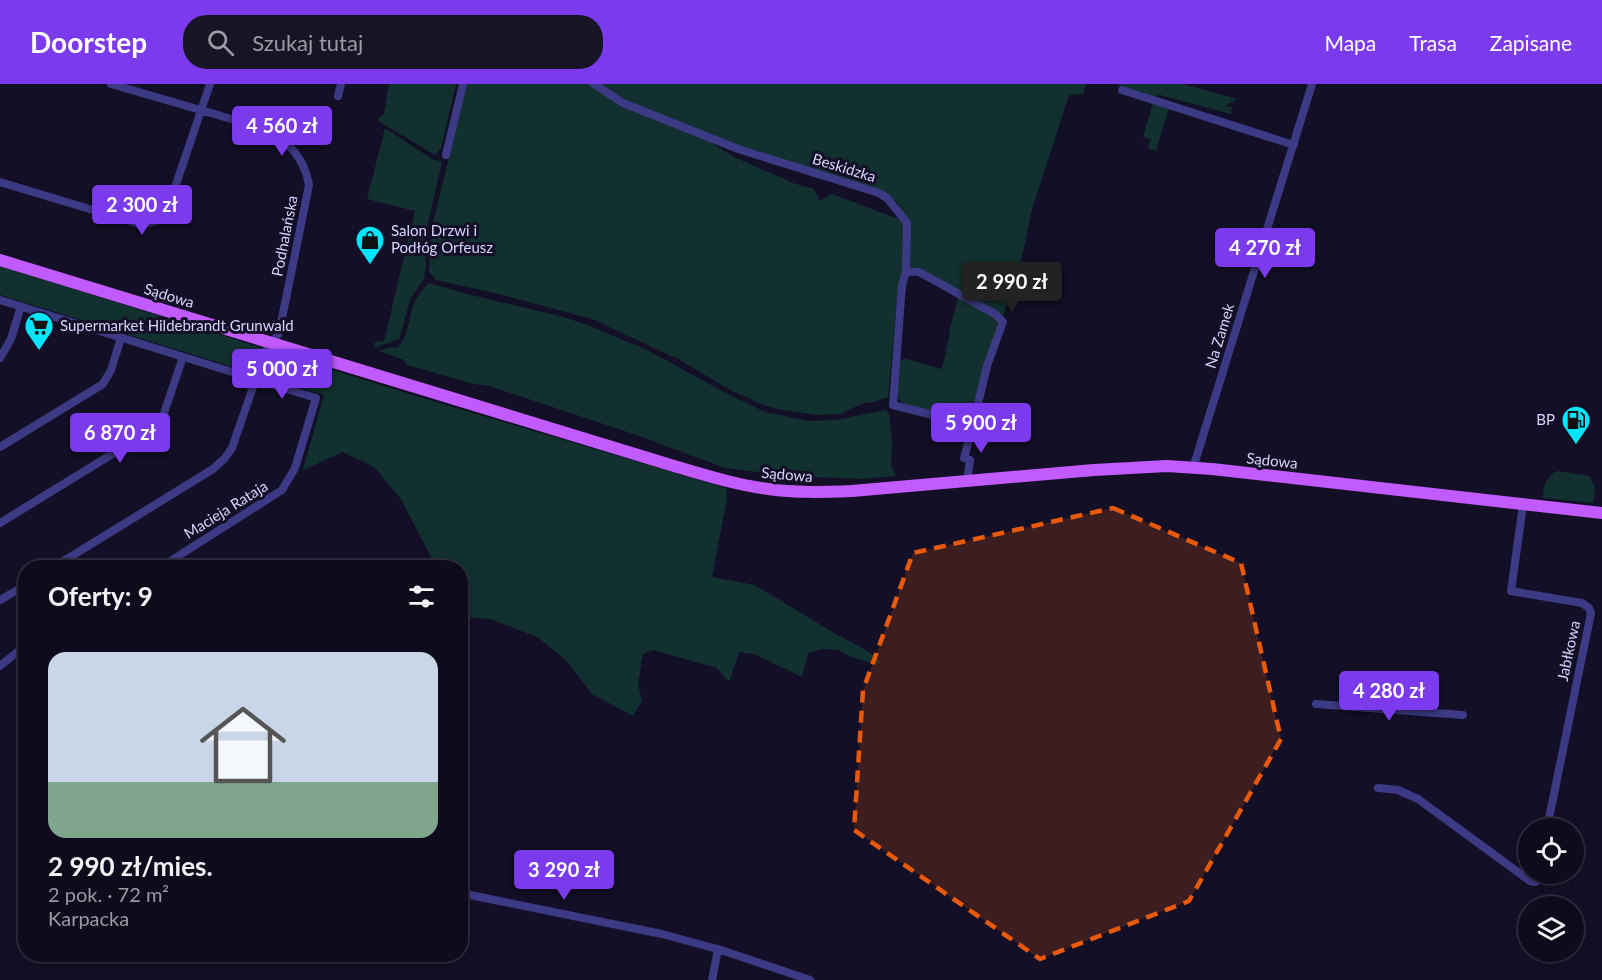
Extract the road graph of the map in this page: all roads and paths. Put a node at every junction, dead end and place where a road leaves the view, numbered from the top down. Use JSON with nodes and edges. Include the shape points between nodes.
{"nodes":[{"id":1,"x":111,"y":84,"type":"edge"},
{"id":2,"x":210,"y":84,"type":"edge"},
{"id":3,"x":341,"y":84,"type":"edge"},
{"id":4,"x":463,"y":84,"type":"edge"},
{"id":5,"x":594,"y":84,"type":"edge"},
{"id":6,"x":1312,"y":84,"type":"edge"},
{"id":7,"x":1122,"y":90,"type":"dead end"},
{"id":8,"x":338,"y":96,"type":"dead end"},
{"id":9,"x":201,"y":111,"type":"junction"},
{"id":10,"x":1294,"y":145,"type":"junction"},
{"id":11,"x":446,"y":155,"type":"dead end"},
{"id":12,"x":0,"y":182,"type":"edge"},
{"id":13,"x":0,"y":260,"type":"edge"},
{"id":14,"x":906,"y":272,"type":"junction"},
{"id":15,"x":0,"y":300,"type":"edge"},
{"id":16,"x":21,"y":306,"type":"junction"},
{"id":17,"x":121,"y":338,"type":"junction"},
{"id":18,"x":271,"y":344,"type":"junction"},
{"id":19,"x":183,"y":357,"type":"junction"},
{"id":20,"x":0,"y":358,"type":"edge"},
{"id":21,"x":256,"y":379,"type":"junction"},
{"id":22,"x":973,"y":425,"type":"junction"},
{"id":23,"x":0,"y":447,"type":"edge"},
{"id":24,"x":1193,"y":468,"type":"junction"},
{"id":25,"x":967,"y":481,"type":"junction"},
{"id":26,"x":1523,"y":505,"type":"junction"},
{"id":27,"x":1602,"y":513,"type":"edge"},
{"id":28,"x":0,"y":523,"type":"edge"},
{"id":29,"x":65,"y":560,"type":"edge"},
{"id":30,"x":172,"y":560,"type":"edge"},
{"id":31,"x":18,"y":590,"type":"edge"},
{"id":32,"x":0,"y":600,"type":"edge"},
{"id":33,"x":18,"y":651,"type":"edge"},
{"id":34,"x":0,"y":666,"type":"edge"},
{"id":35,"x":1316,"y":704,"type":"dead end"},
{"id":36,"x":1463,"y":715,"type":"dead end"},
{"id":37,"x":1378,"y":788,"type":"dead end"},
{"id":38,"x":1549,"y":818,"type":"edge"},
{"id":39,"x":1518,"y":872,"type":"edge"},
{"id":40,"x":468,"y":895,"type":"edge"},
{"id":41,"x":718,"y":949,"type":"junction"},
{"id":42,"x":712,"y":980,"type":"edge"},
{"id":43,"x":810,"y":980,"type":"edge"}],
"edges":[{"from":1,"to":9,"type":"street","name":"Podhalańska"},
{"from":2,"to":9,"type":"street"},
{"from":3,"to":8,"type":"street"},
{"from":4,"to":11,"type":"street"},
{"from":5,"to":14,"type":"street","name":"Beskidzka","via":[[623,104],[738,149],[879,193],[907,223]]},
{"from":6,"to":10,"type":"street","name":"Na Zamek"},
{"from":7,"to":10,"type":"street"},
{"from":9,"to":12,"type":"street","via":[[169,206],[155,222],[136,223]]},
{"from":9,"to":18,"type":"street","name":"Podhalańska","via":[[266,129],[286,141],[307,172],[309,185],[279,333]]},
{"from":10,"to":24,"type":"street","name":"Na Zamek"},
{"from":13,"to":18,"type":"main road","name":"Sądowa"},
{"from":14,"to":22,"type":"street","name":"Beskidzka","via":[[893,405]]},
{"from":14,"to":22,"type":"street","via":[[919,272],[1003,322],[987,366]]},
{"from":15,"to":16,"type":"street"},
{"from":16,"to":17,"type":"street"},
{"from":16,"to":20,"type":"street","via":[[11,339]]},
{"from":17,"to":19,"type":"street"},
{"from":17,"to":23,"type":"street","via":[[103,384]]},
{"from":18,"to":21,"type":"street","name":"Podhalańska"},
{"from":18,"to":25,"type":"main road","name":"Sądowa","via":[[759,488],[819,493]]},
{"from":19,"to":21,"type":"street"},
{"from":19,"to":28,"type":"street","via":[[163,416],[153,429]]},
{"from":21,"to":29,"type":"street","name":"Podhalańska","via":[[225,458]]},
{"from":21,"to":30,"type":"street","name":"Macieja Rataja","via":[[316,398],[295,468],[282,490]]},
{"from":22,"to":25,"type":"street","via":[[963,458],[970,460]]},
{"from":24,"to":25,"type":"main road","name":"Sądowa","via":[[1146,467]]},
{"from":24,"to":26,"type":"main road","name":"Sądowa"},
{"from":26,"to":27,"type":"main road","name":"Sądowa"},
{"from":26,"to":38,"type":"street","name":"Jabłkowa","via":[[1511,591],[1582,603],[1591,613]]},
{"from":31,"to":32,"type":"street"},
{"from":33,"to":34,"type":"street"},
{"from":35,"to":36,"type":"street"},
{"from":37,"to":39,"type":"street","via":[[1398,790],[1418,799]]},
{"from":40,"to":41,"type":"street"},
{"from":41,"to":42,"type":"street"},
{"from":41,"to":43,"type":"street"}]}
